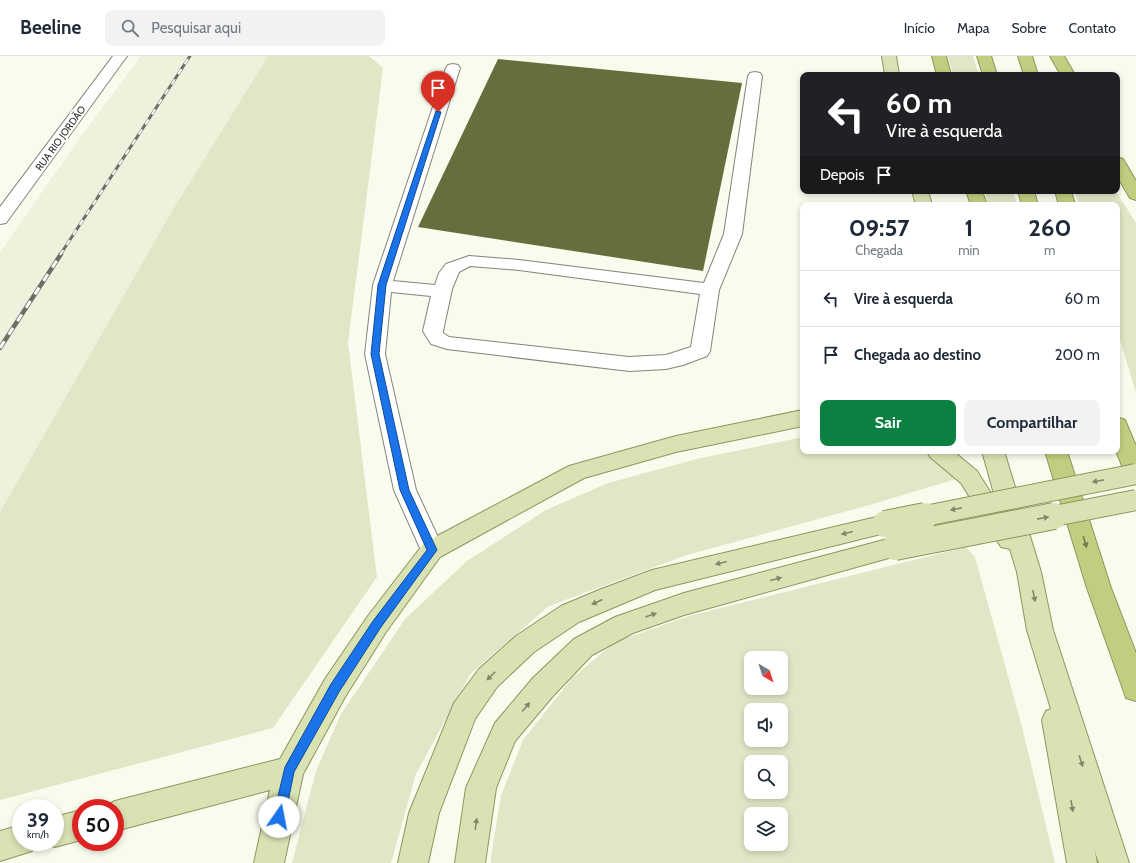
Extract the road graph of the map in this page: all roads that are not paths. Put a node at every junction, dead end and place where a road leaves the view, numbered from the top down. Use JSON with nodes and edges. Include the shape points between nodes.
{"nodes":[{"id":1,"x":120,"y":56,"type":"edge"},
{"id":2,"x":889,"y":56,"type":"edge"},
{"id":3,"x":939,"y":56,"type":"edge"},
{"id":4,"x":984,"y":56,"type":"edge"},
{"id":5,"x":1026,"y":56,"type":"edge"},
{"id":6,"x":1057,"y":56,"type":"edge"},
{"id":7,"x":453,"y":68,"type":"dead end"},
{"id":8,"x":892,"y":72,"type":"edge"},
{"id":9,"x":943,"y":72,"type":"edge"},
{"id":10,"x":989,"y":72,"type":"edge"},
{"id":11,"x":1030,"y":72,"type":"edge"},
{"id":12,"x":1066,"y":72,"type":"edge"},
{"id":13,"x":755,"y":76,"type":"dead end"},
{"id":14,"x":1120,"y":167,"type":"edge"},
{"id":15,"x":1136,"y":195,"type":"edge"},
{"id":16,"x":0,"y":219,"type":"edge"},
{"id":17,"x":382,"y":285,"type":"junction"},
{"id":18,"x":710,"y":290,"type":"junction"},
{"id":19,"x":442,"y":292,"type":"junction"},
{"id":20,"x":800,"y":419,"type":"edge"},
{"id":21,"x":1120,"y":433,"type":"edge"},
{"id":22,"x":942,"y":454,"type":"edge"},
{"id":23,"x":994,"y":454,"type":"edge"},
{"id":24,"x":1057,"y":454,"type":"edge"},
{"id":25,"x":1136,"y":474,"type":"edge"},
{"id":26,"x":1136,"y":500,"type":"edge"},
{"id":27,"x":432,"y":550,"type":"junction"},
{"id":28,"x":1029,"y":572,"type":"junction"},
{"id":29,"x":1040,"y":630,"type":"junction"},
{"id":30,"x":1136,"y":689,"type":"edge"},
{"id":31,"x":289,"y":771,"type":"junction"},
{"id":32,"x":124,"y":814,"type":"edge"},
{"id":33,"x":12,"y":843,"type":"edge"},
{"id":34,"x":0,"y":846,"type":"edge"},
{"id":35,"x":269,"y":863,"type":"edge"},
{"id":36,"x":413,"y":863,"type":"edge"},
{"id":37,"x":470,"y":863,"type":"edge"},
{"id":38,"x":1082,"y":863,"type":"edge"},
{"id":39,"x":1114,"y":863,"type":"edge"}],
"edges":[{"from":1,"to":16,"type":"street","name":"RUA RIO JORDÃO"},
{"from":2,"to":8,"type":"main road"},
{"from":3,"to":9,"type":"highway"},
{"from":4,"to":10,"type":"highway"},
{"from":5,"to":11,"type":"highway"},
{"from":6,"to":12,"type":"highway"},
{"from":7,"to":17,"type":"street"},
{"from":13,"to":18,"type":"street","via":[[733,234]]},
{"from":14,"to":15,"type":"highway"},
{"from":17,"to":19,"type":"street"},
{"from":17,"to":27,"type":"street","via":[[375,354],[405,490]]},
{"from":18,"to":19,"type":"street","via":[[519,265],[469,261],[454,267]]},
{"from":18,"to":19,"type":"street","via":[[700,351],[688,357],[661,363],[629,364],[447,344],[438,340],[433,331]]},
{"from":20,"to":27,"type":"main road","via":[[676,444],[577,472]]},
{"from":21,"to":25,"type":"highway"},
{"from":22,"to":28,"type":"main road","via":[[969,477]]},
{"from":23,"to":28,"type":"main road"},
{"from":24,"to":30,"type":"highway","one_way":true,"via":[[1099,588]]},
{"from":25,"to":36,"type":"main road","one_way":true,"bridge":true,"via":[[885,524],[652,580],[570,614],[525,644],[488,678],[464,712],[424,813]]},
{"from":37,"to":26,"type":"main road","one_way":true,"bridge":true,"via":[[481,788],[505,732],[542,687],[583,647],[624,624],[684,604],[895,547]]},
{"from":27,"to":31,"type":"main road","via":[[377,624],[335,688]]},
{"from":28,"to":29,"type":"main road","one_way":true},
{"from":29,"to":38,"type":"main road","one_way":true},
{"from":29,"to":39,"type":"main road","one_way":true},
{"from":31,"to":32,"type":"main road"},
{"from":31,"to":35,"type":"main road"},
{"from":33,"to":34,"type":"main road"}]}
